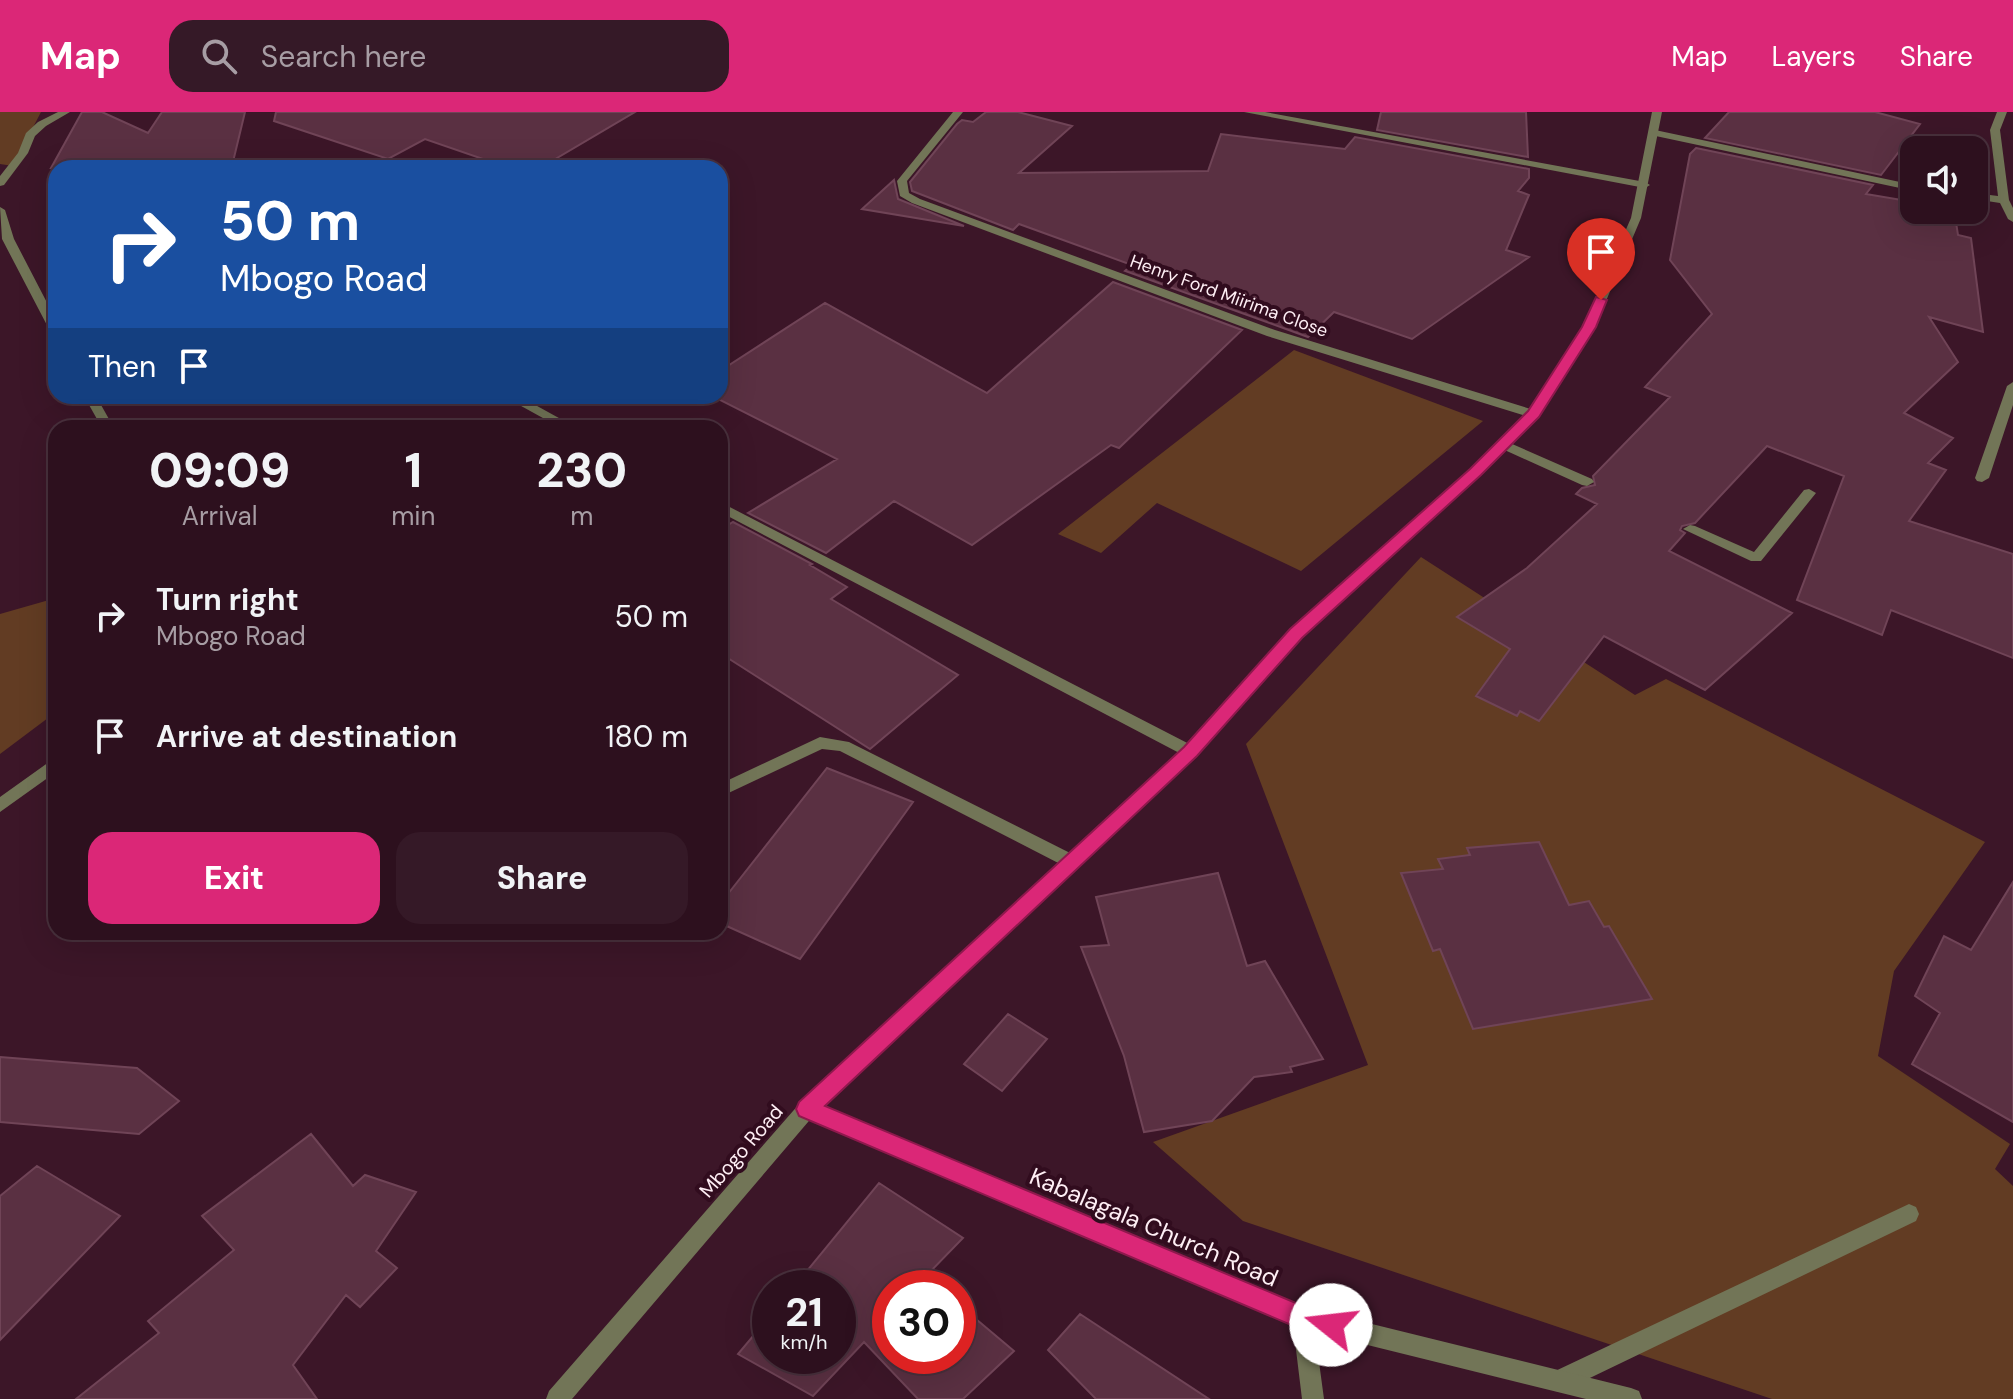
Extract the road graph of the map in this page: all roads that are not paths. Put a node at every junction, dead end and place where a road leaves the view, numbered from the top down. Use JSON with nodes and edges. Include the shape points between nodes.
{"nodes":[{"id":1,"x":65,"y":112,"type":"edge"},
{"id":2,"x":958,"y":112,"type":"edge"},
{"id":3,"x":1249,"y":112,"type":"edge"},
{"id":4,"x":1657,"y":112,"type":"edge"},
{"id":5,"x":2002,"y":112,"type":"edge"},
{"id":6,"x":1655,"y":133,"type":"junction"},
{"id":7,"x":0,"y":183,"type":"edge"},
{"id":8,"x":1645,"y":185,"type":"junction"},
{"id":9,"x":1900,"y":185,"type":"edge"},
{"id":10,"x":1988,"y":198,"type":"edge"},
{"id":11,"x":2004,"y":200,"type":"junction"},
{"id":12,"x":0,"y":210,"type":"edge"},
{"id":13,"x":2013,"y":219,"type":"edge"},
{"id":14,"x":48,"y":316,"type":"edge"},
{"id":15,"x":2013,"y":386,"type":"edge"},
{"id":16,"x":524,"y":404,"type":"edge"},
{"id":17,"x":1533,"y":414,"type":"junction"},
{"id":18,"x":556,"y":420,"type":"edge"},
{"id":19,"x":1503,"y":444,"type":"junction"},
{"id":20,"x":1982,"y":478,"type":"dead end"},
{"id":21,"x":1587,"y":482,"type":"dead end"},
{"id":22,"x":1809,"y":493,"type":"dead end"},
{"id":23,"x":728,"y":510,"type":"edge"},
{"id":24,"x":1690,"y":529,"type":"dead end"},
{"id":25,"x":1191,"y":752,"type":"junction"},
{"id":26,"x":48,"y":769,"type":"edge"},
{"id":27,"x":728,"y":787,"type":"edge"},
{"id":28,"x":0,"y":806,"type":"edge"},
{"id":29,"x":1072,"y":862,"type":"junction"},
{"id":30,"x":807,"y":1109,"type":"junction"},
{"id":31,"x":1909,"y":1214,"type":"dead end"},
{"id":32,"x":1303,"y":1318,"type":"junction"},
{"id":33,"x":1559,"y":1381,"type":"junction"},
{"id":34,"x":557,"y":1399,"type":"edge"},
{"id":35,"x":1313,"y":1399,"type":"edge"},
{"id":36,"x":1631,"y":1399,"type":"edge"}],
"edges":[{"from":1,"to":7,"type":"street","via":[[30,135]]},
{"from":2,"to":17,"type":"street","name":"Henry Ford Miirima Close","via":[[902,181],[904,194],[916,201],[1271,333]]},
{"from":3,"to":8,"type":"street"},
{"from":4,"to":6,"type":"street","name":"Mbogo Road"},
{"from":5,"to":11,"type":"street","via":[[1995,130]]},
{"from":6,"to":8,"type":"street","name":"Mbogo Road"},
{"from":6,"to":9,"type":"street"},
{"from":8,"to":17,"type":"street","name":"Mbogo Road","via":[[1589,327]]},
{"from":10,"to":11,"type":"street"},
{"from":11,"to":13,"type":"street"},
{"from":12,"to":14,"type":"street","via":[[8,239]]},
{"from":15,"to":20,"type":"street"},
{"from":16,"to":18,"type":"street"},
{"from":17,"to":19,"type":"street","name":"Mbogo Road"},
{"from":19,"to":21,"type":"street"},
{"from":19,"to":25,"type":"street","name":"Mbogo Road","via":[[1296,634]]},
{"from":22,"to":24,"type":"street","via":[[1756,558]]},
{"from":23,"to":25,"type":"street"},
{"from":25,"to":29,"type":"street","name":"Mbogo Road"},
{"from":26,"to":28,"type":"street"},
{"from":27,"to":29,"type":"street","via":[[820,743],[843,746]]},
{"from":29,"to":30,"type":"street","name":"Mbogo Road"},
{"from":30,"to":32,"type":"street","name":"Kabalagala Church Road"},
{"from":30,"to":34,"type":"street","name":"Mbogo Road"},
{"from":31,"to":33,"type":"street"},
{"from":32,"to":33,"type":"street","name":"Kabalagala Church Road"},
{"from":32,"to":35,"type":"street"},
{"from":33,"to":36,"type":"street","name":"Kabalagala Church Road"}]}
